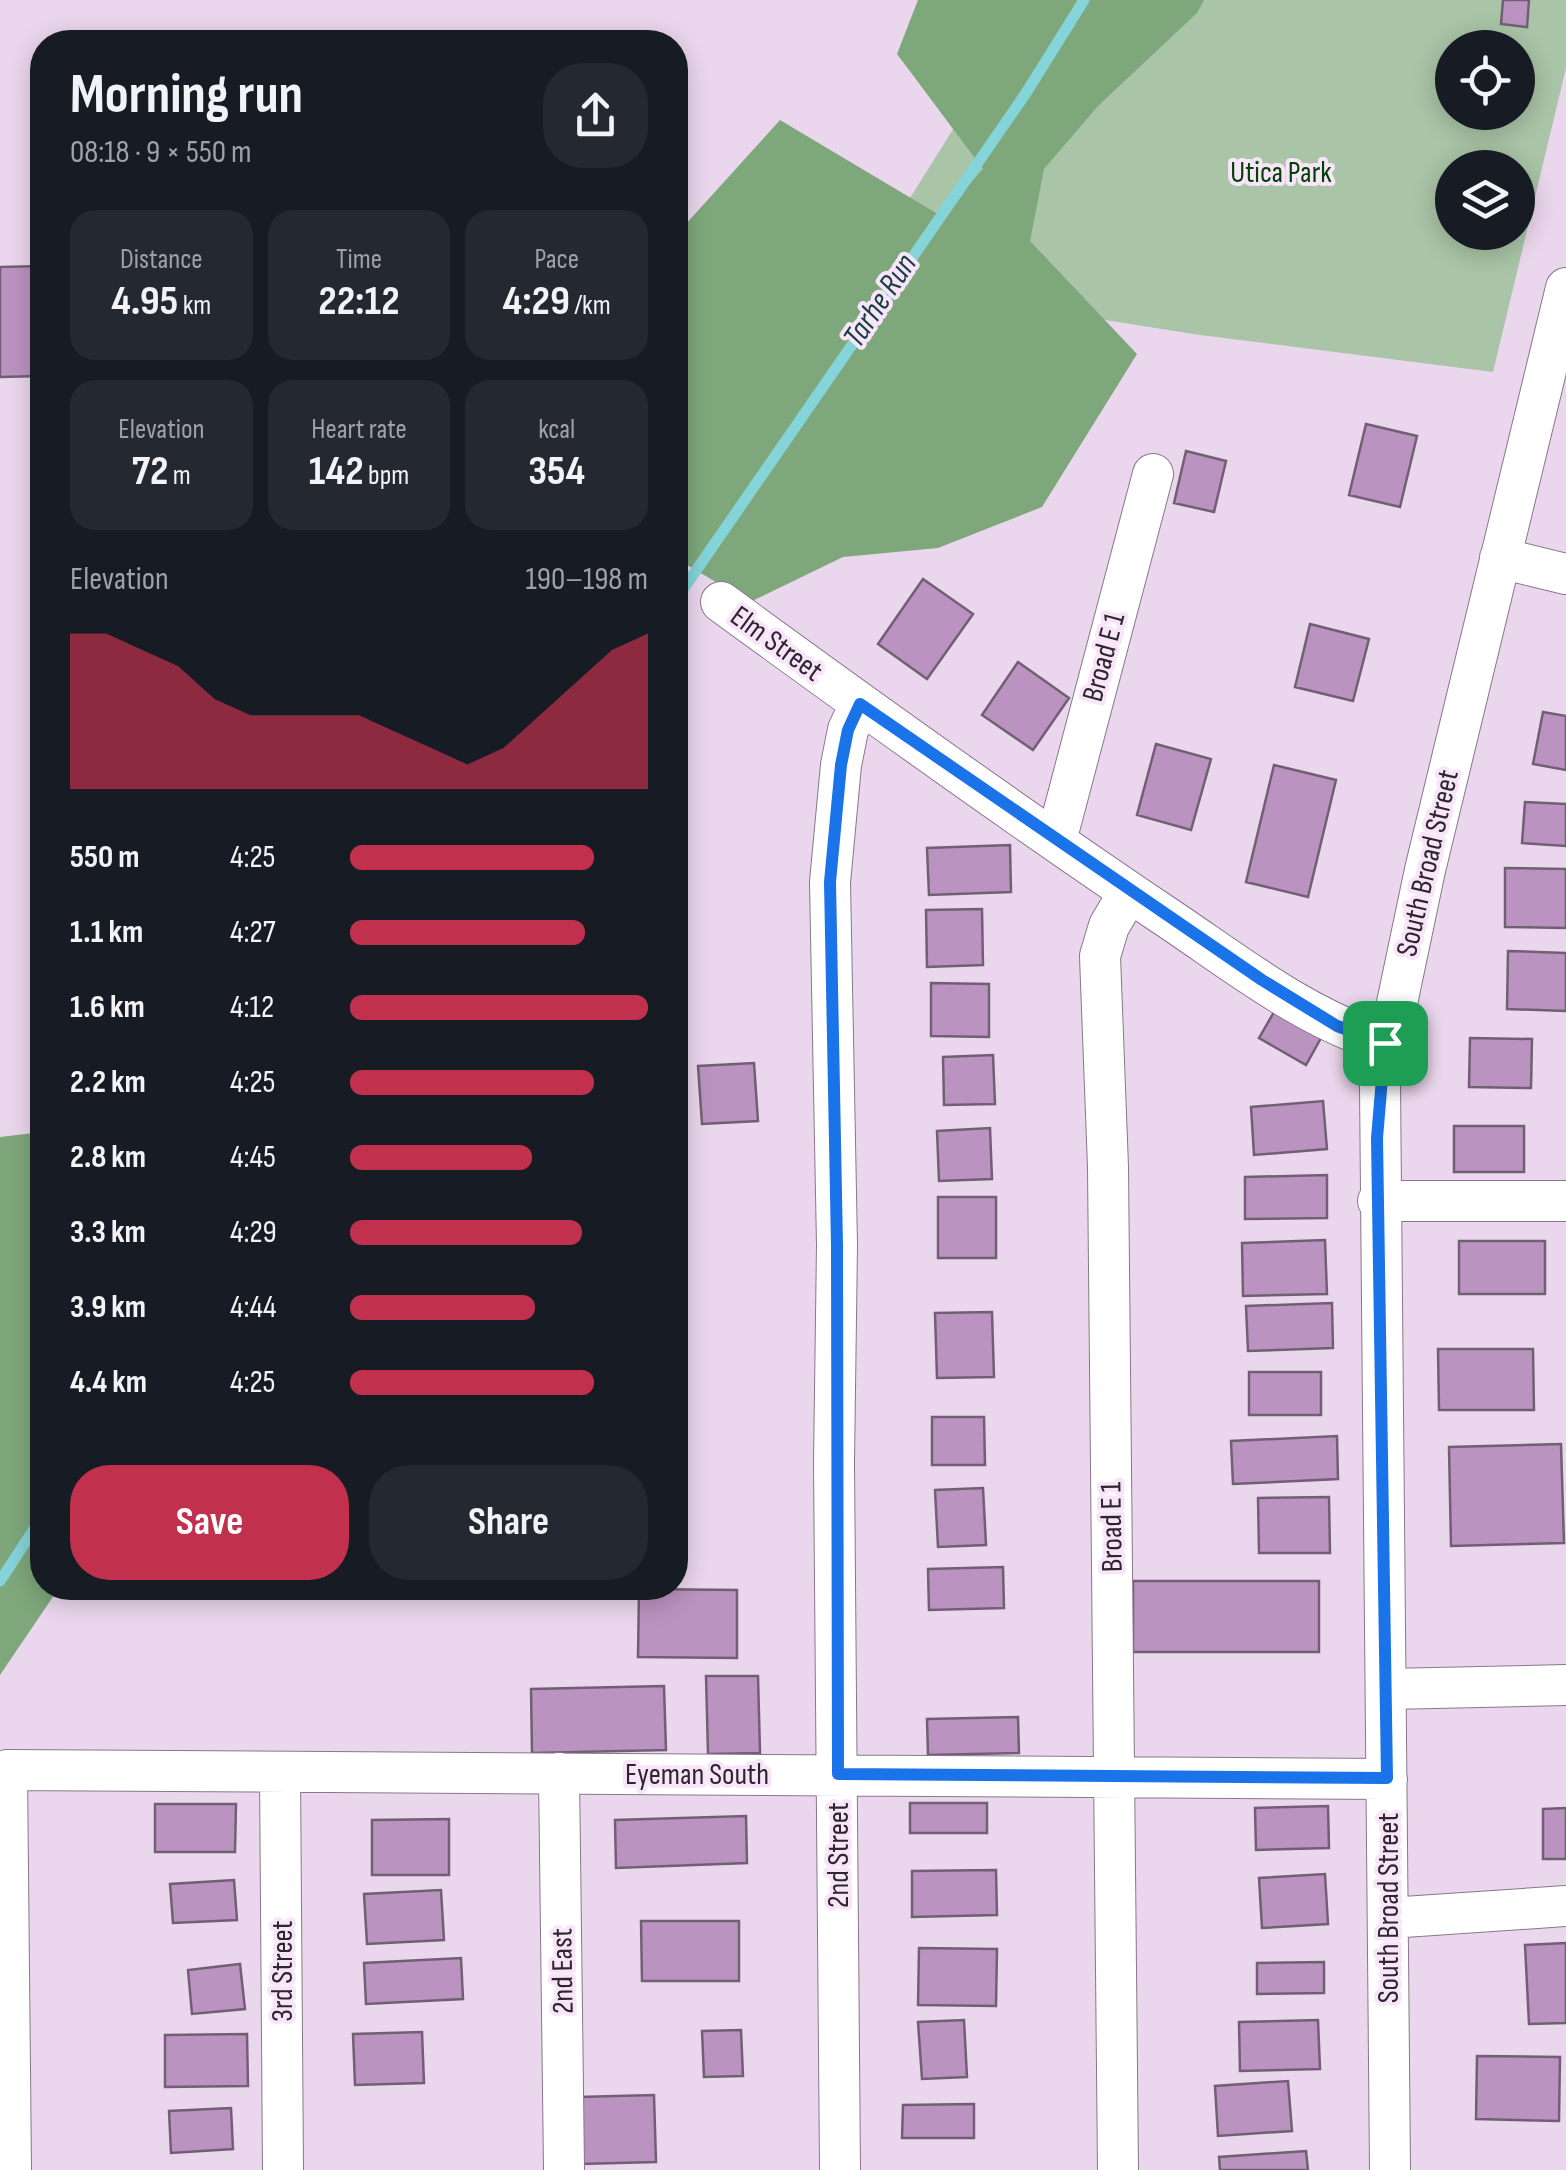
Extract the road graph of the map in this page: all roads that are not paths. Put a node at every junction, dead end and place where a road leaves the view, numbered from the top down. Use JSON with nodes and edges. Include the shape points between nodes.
{"nodes":[{"id":1,"x":1566,"y":288,"type":"edge"},
{"id":2,"x":1559,"y":345,"type":"edge"},
{"id":3,"x":1153,"y":474,"type":"dead end"},
{"id":4,"x":1500,"y":558,"type":"junction"},
{"id":5,"x":1566,"y":574,"type":"edge"},
{"id":6,"x":720,"y":602,"type":"dead end"},
{"id":7,"x":860,"y":704,"type":"junction"},
{"id":8,"x":1056,"y":841,"type":"junction"},
{"id":9,"x":1129,"y":892,"type":"junction"},
{"id":10,"x":1385,"y":1043,"type":"junction"},
{"id":11,"x":1566,"y":1200,"type":"edge"},
{"id":12,"x":1378,"y":1201,"type":"junction"},
{"id":13,"x":1566,"y":1685,"type":"edge"},
{"id":14,"x":1388,"y":1689,"type":"junction"},
{"id":15,"x":280,"y":1772,"type":"junction"},
{"id":16,"x":559,"y":1773,"type":"junction"},
{"id":17,"x":838,"y":1774,"type":"junction"},
{"id":18,"x":1113,"y":1775,"type":"junction"},
{"id":19,"x":1387,"y":1778,"type":"junction"},
{"id":20,"x":1566,"y":1906,"type":"edge"},
{"id":21,"x":1389,"y":1918,"type":"junction"},
{"id":22,"x":11,"y":2170,"type":"edge"},
{"id":23,"x":284,"y":2170,"type":"edge"},
{"id":24,"x":564,"y":2170,"type":"edge"},
{"id":25,"x":840,"y":2170,"type":"edge"},
{"id":26,"x":1118,"y":2170,"type":"edge"},
{"id":27,"x":1390,"y":2170,"type":"edge"}],
"edges":[{"from":1,"to":2,"type":"street","name":"South Broad Street"},
{"from":2,"to":4,"type":"street","name":"South Broad Street"},
{"from":3,"to":8,"type":"street","name":"Broad E 1"},
{"from":4,"to":5,"type":"street"},
{"from":4,"to":10,"type":"street","name":"South Broad Street"},
{"from":6,"to":7,"type":"street","name":"Elm Street"},
{"from":7,"to":8,"type":"street","name":"Elm Street"},
{"from":7,"to":17,"type":"street","name":"2nd Street","via":[[841,765],[830,882]]},
{"from":8,"to":9,"type":"street","name":"Elm Street"},
{"from":9,"to":10,"type":"street","name":"Elm Street","via":[[1337,1026]]},
{"from":9,"to":18,"type":"street","name":"Broad E 1","via":[[1108,926],[1100,956]]},
{"from":10,"to":12,"type":"street","name":"South Broad Street"},
{"from":11,"to":12,"type":"street"},
{"from":12,"to":14,"type":"street","name":"South Broad Street"},
{"from":13,"to":14,"type":"street"},
{"from":14,"to":19,"type":"street","name":"South Broad Street"},
{"from":15,"to":16,"type":"street","name":"Eyeman South"},
{"from":15,"to":22,"type":"street","name":"Eyeman South","via":[[7,1770]]},
{"from":15,"to":23,"type":"street","name":"3rd Street"},
{"from":16,"to":17,"type":"street","name":"Eyeman South"},
{"from":16,"to":24,"type":"street","name":"2nd East"},
{"from":17,"to":18,"type":"street","name":"Eyeman South"},
{"from":17,"to":25,"type":"street","name":"2nd Street"},
{"from":18,"to":19,"type":"street","name":"Eyeman South"},
{"from":18,"to":26,"type":"street","name":"Broad E 1"},
{"from":19,"to":21,"type":"street","name":"South Broad Street"},
{"from":20,"to":21,"type":"street"},
{"from":21,"to":27,"type":"street","name":"South Broad Street"}]}
